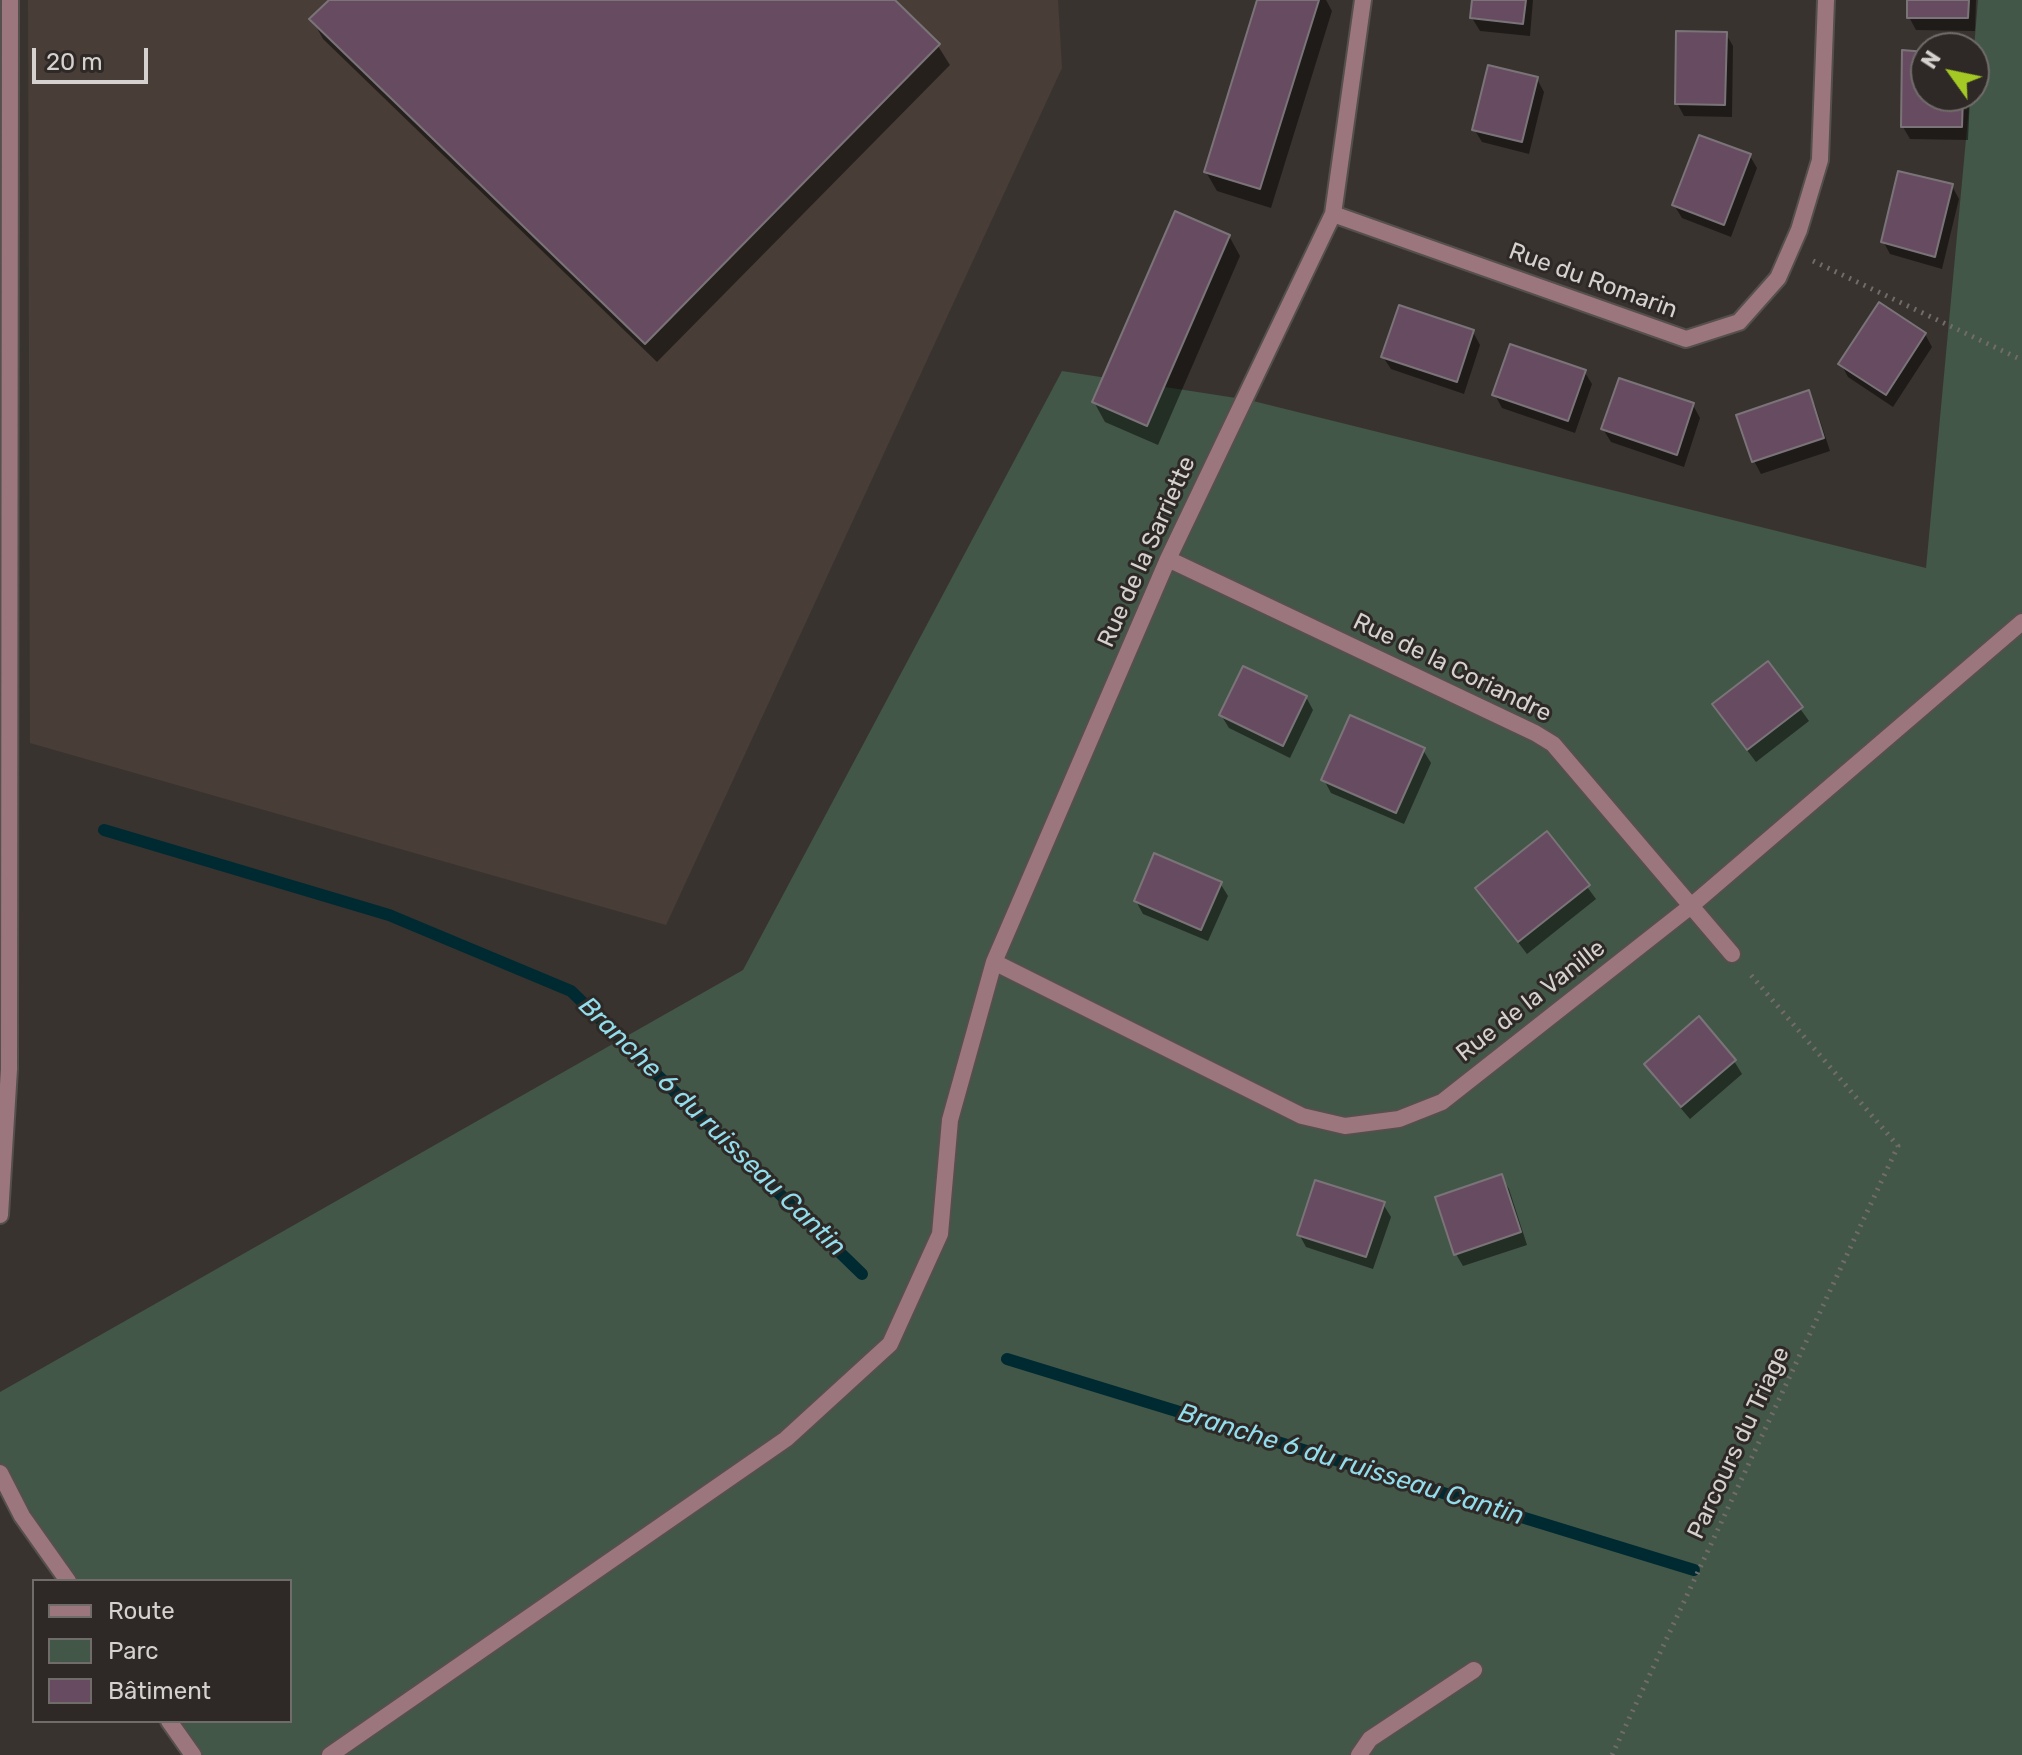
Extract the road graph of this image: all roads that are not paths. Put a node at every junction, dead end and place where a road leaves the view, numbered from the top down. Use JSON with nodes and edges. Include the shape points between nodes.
{"nodes":[{"id":1,"x":10,"y":0,"type":"edge"},
{"id":2,"x":1363,"y":0,"type":"edge"},
{"id":3,"x":1826,"y":0,"type":"edge"},
{"id":4,"x":1333,"y":214,"type":"junction"},
{"id":5,"x":1168,"y":559,"type":"junction"},
{"id":6,"x":2022,"y":622,"type":"edge"},
{"id":7,"x":1691,"y":906,"type":"junction"},
{"id":8,"x":1732,"y":954,"type":"road end"},
{"id":9,"x":994,"y":962,"type":"junction"},
{"id":10,"x":0,"y":1215,"type":"edge"},
{"id":11,"x":0,"y":1473,"type":"edge"},
{"id":12,"x":67,"y":1579,"type":"edge"},
{"id":13,"x":1474,"y":1670,"type":"dead end"},
{"id":14,"x":170,"y":1723,"type":"edge"},
{"id":15,"x":193,"y":1755,"type":"edge"},
{"id":16,"x":330,"y":1755,"type":"edge"},
{"id":17,"x":1359,"y":1755,"type":"edge"}],
"edges":[{"from":1,"to":10,"type":"street","via":[[9,1069]]},
{"from":2,"to":4,"type":"street","name":"Rue de la Sarriette"},
{"from":3,"to":4,"type":"street","name":"Rue du Romarin","via":[[1820,160],[1778,278],[1739,322],[1686,339]]},
{"from":4,"to":5,"type":"street","name":"Rue de la Sarriette"},
{"from":5,"to":7,"type":"street","name":"Rue de la Coriandre","via":[[1553,744]]},
{"from":5,"to":9,"type":"street","name":"Rue de la Sarriette"},
{"from":6,"to":7,"type":"street","name":"Rue de la Vanille"},
{"from":7,"to":8,"type":"street","name":"Rue de la Coriandre"},
{"from":7,"to":9,"type":"street","name":"Rue de la Vanille","via":[[1442,1102],[1399,1119],[1345,1126],[1302,1116]]},
{"from":9,"to":16,"type":"street","name":"Rue de la Sarriette","via":[[950,1120],[940,1234],[890,1344],[786,1439]]},
{"from":11,"to":12,"type":"street","via":[[22,1516]]},
{"from":13,"to":17,"type":"street","via":[[1370,1739]]},
{"from":14,"to":15,"type":"street"}]}
